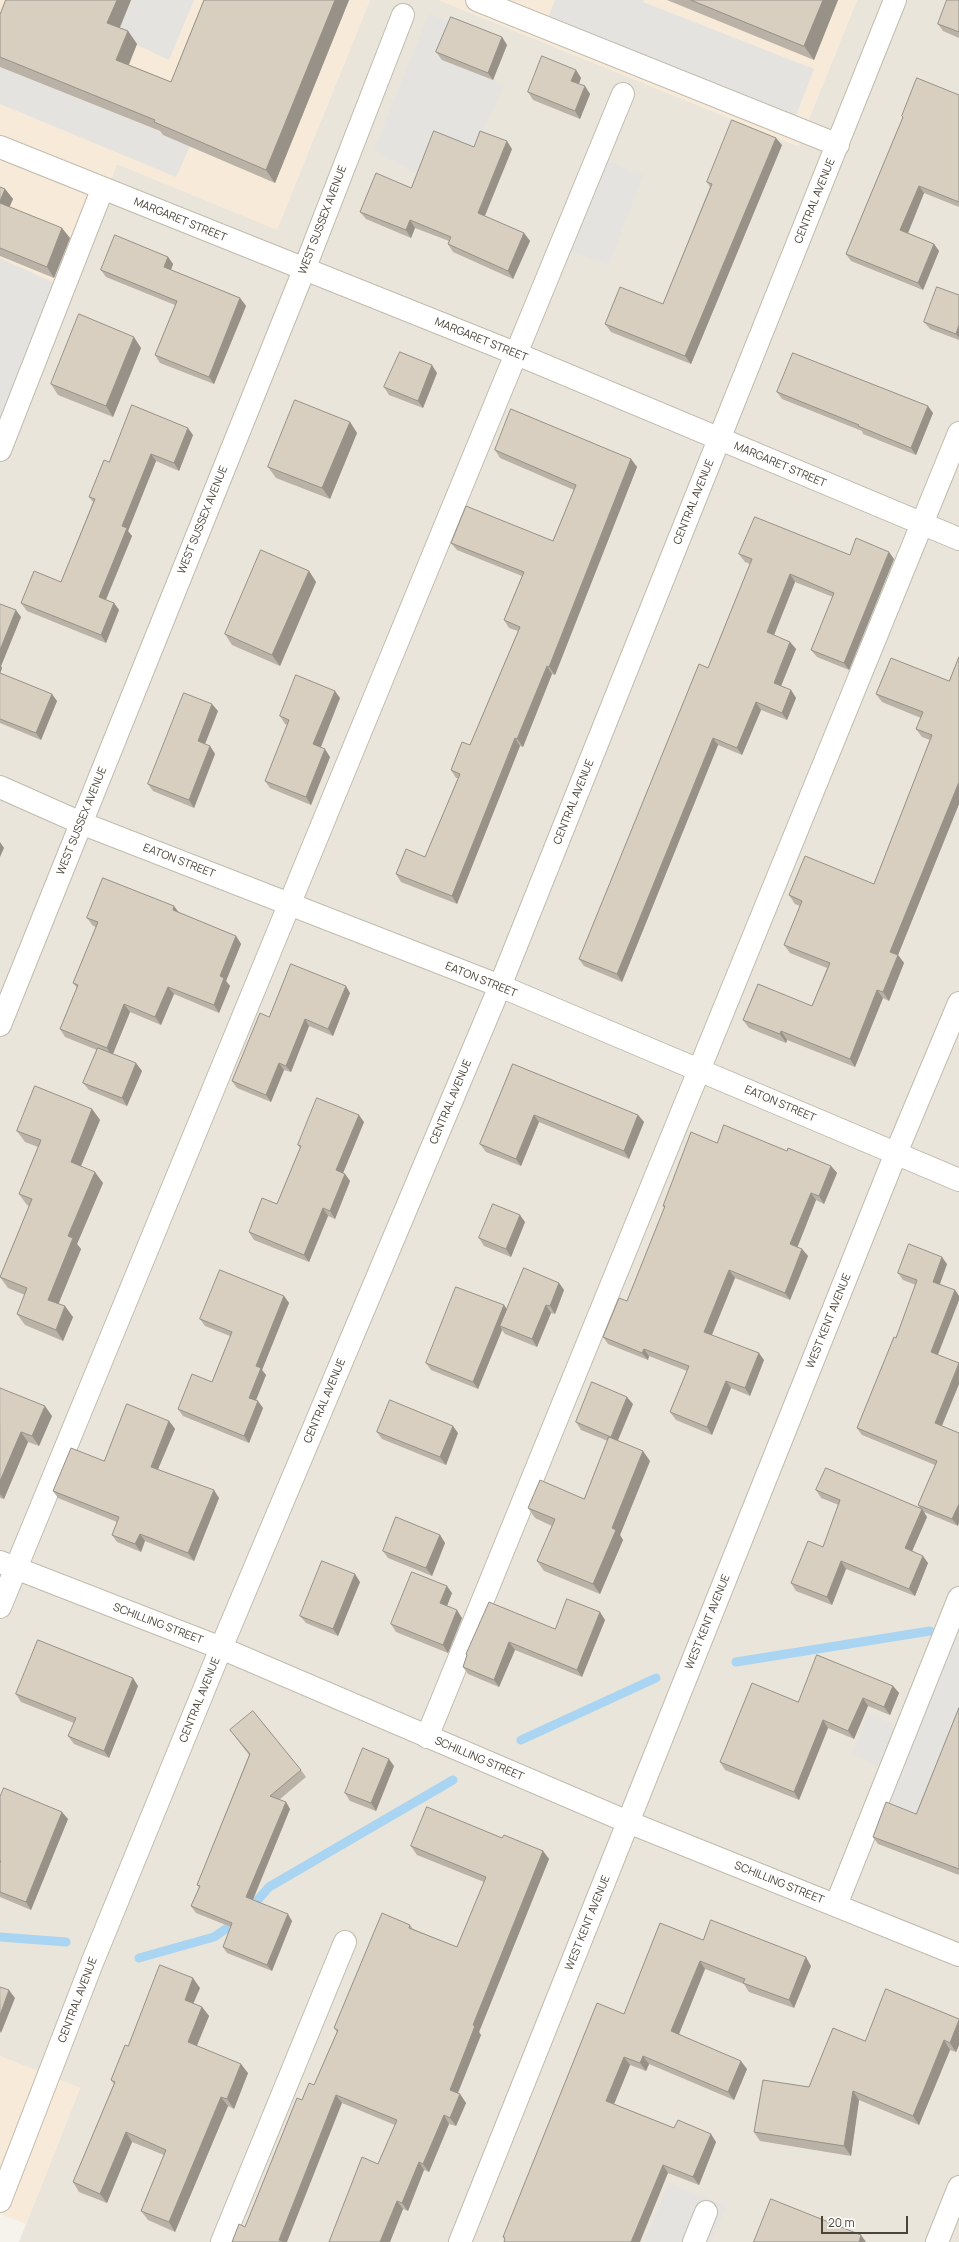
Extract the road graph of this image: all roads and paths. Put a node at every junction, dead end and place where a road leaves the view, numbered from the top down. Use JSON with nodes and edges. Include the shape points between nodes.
{"nodes":[{"id":1,"x":477,"y":0,"type":"edge"},
{"id":2,"x":895,"y":0,"type":"edge"},
{"id":3,"x":403,"y":15,"type":"dead end"},
{"id":4,"x":622,"y":94,"type":"dead end"},
{"id":5,"x":838,"y":145,"type":"junction"},
{"id":6,"x":0,"y":147,"type":"edge"},
{"id":7,"x":102,"y":190,"type":"junction"},
{"id":8,"x":304,"y":270,"type":"junction"},
{"id":9,"x":517,"y":354,"type":"junction"},
{"id":10,"x":959,"y":433,"type":"edge"},
{"id":11,"x":719,"y":439,"type":"junction"},
{"id":12,"x":0,"y":450,"type":"edge"},
{"id":13,"x":922,"y":524,"type":"junction"},
{"id":14,"x":959,"y":539,"type":"edge"},
{"id":15,"x":0,"y":787,"type":"edge"},
{"id":16,"x":81,"y":823,"type":"junction"},
{"id":17,"x":290,"y":904,"type":"junction"},
{"id":18,"x":500,"y":986,"type":"junction"},
{"id":19,"x":959,"y":1003,"type":"edge"},
{"id":20,"x":0,"y":1025,"type":"edge"},
{"id":21,"x":699,"y":1070,"type":"junction"},
{"id":22,"x":896,"y":1153,"type":"junction"},
{"id":23,"x":959,"y":1180,"type":"edge"},
{"id":24,"x":8,"y":1565,"type":"edge"},
{"id":25,"x":959,"y":1598,"type":"edge"},
{"id":26,"x":0,"y":1607,"type":"edge"},
{"id":27,"x":221,"y":1648,"type":"junction"},
{"id":28,"x":427,"y":1737,"type":"junction"},
{"id":29,"x":628,"y":1822,"type":"junction"},
{"id":30,"x":836,"y":1905,"type":"junction"},
{"id":31,"x":346,"y":1942,"type":"dead end"},
{"id":32,"x":959,"y":1954,"type":"edge"},
{"id":33,"x":959,"y":2187,"type":"edge"},
{"id":34,"x":0,"y":2202,"type":"edge"},
{"id":35,"x":706,"y":2212,"type":"dead end"},
{"id":36,"x":222,"y":2242,"type":"edge"},
{"id":37,"x":460,"y":2242,"type":"edge"},
{"id":38,"x":694,"y":2242,"type":"edge"},
{"id":39,"x":937,"y":2242,"type":"edge"}],
"edges":[{"from":1,"to":5,"type":"street"},
{"from":2,"to":5,"type":"street","name":"CENTRAL AVENUE"},
{"from":3,"to":8,"type":"street","name":"WEST SUSSEX AVENUE"},
{"from":4,"to":9,"type":"street"},
{"from":5,"to":11,"type":"street","name":"CENTRAL AVENUE"},
{"from":6,"to":7,"type":"street","name":"MARGARET STREET"},
{"from":7,"to":8,"type":"street","name":"MARGARET STREET"},
{"from":7,"to":12,"type":"street"},
{"from":8,"to":9,"type":"street","name":"MARGARET STREET"},
{"from":8,"to":16,"type":"street","name":"WEST SUSSEX AVENUE"},
{"from":9,"to":11,"type":"street","name":"MARGARET STREET"},
{"from":9,"to":17,"type":"street"},
{"from":10,"to":13,"type":"street"},
{"from":11,"to":13,"type":"street","name":"MARGARET STREET"},
{"from":11,"to":18,"type":"street","name":"CENTRAL AVENUE"},
{"from":13,"to":14,"type":"street","name":"MARGARET STREET"},
{"from":13,"to":21,"type":"street"},
{"from":15,"to":16,"type":"street","name":"EATON STREET"},
{"from":16,"to":17,"type":"street","name":"EATON STREET"},
{"from":16,"to":20,"type":"street","name":"WEST SUSSEX AVENUE"},
{"from":17,"to":18,"type":"street","name":"EATON STREET"},
{"from":17,"to":24,"type":"street"},
{"from":18,"to":21,"type":"street","name":"EATON STREET"},
{"from":18,"to":27,"type":"street","name":"CENTRAL AVENUE"},
{"from":19,"to":22,"type":"street","name":"WEST KENT AVENUE"},
{"from":21,"to":22,"type":"street","name":"EATON STREET"},
{"from":21,"to":28,"type":"street"},
{"from":22,"to":23,"type":"street","name":"EATON STREET"},
{"from":22,"to":29,"type":"street","name":"WEST KENT AVENUE"},
{"from":24,"to":26,"type":"street"},
{"from":24,"to":27,"type":"street","name":"SCHILLING STREET"},
{"from":25,"to":30,"type":"street"},
{"from":27,"to":28,"type":"street","name":"SCHILLING STREET"},
{"from":27,"to":34,"type":"street","name":"CENTRAL AVENUE","via":[[92,1963]]},
{"from":28,"to":29,"type":"street","name":"SCHILLING STREET"},
{"from":29,"to":30,"type":"street","name":"SCHILLING STREET"},
{"from":29,"to":37,"type":"street","name":"WEST KENT AVENUE"},
{"from":30,"to":32,"type":"street","name":"SCHILLING STREET"},
{"from":31,"to":36,"type":"street"},
{"from":33,"to":39,"type":"street"},
{"from":35,"to":38,"type":"street"}]}
